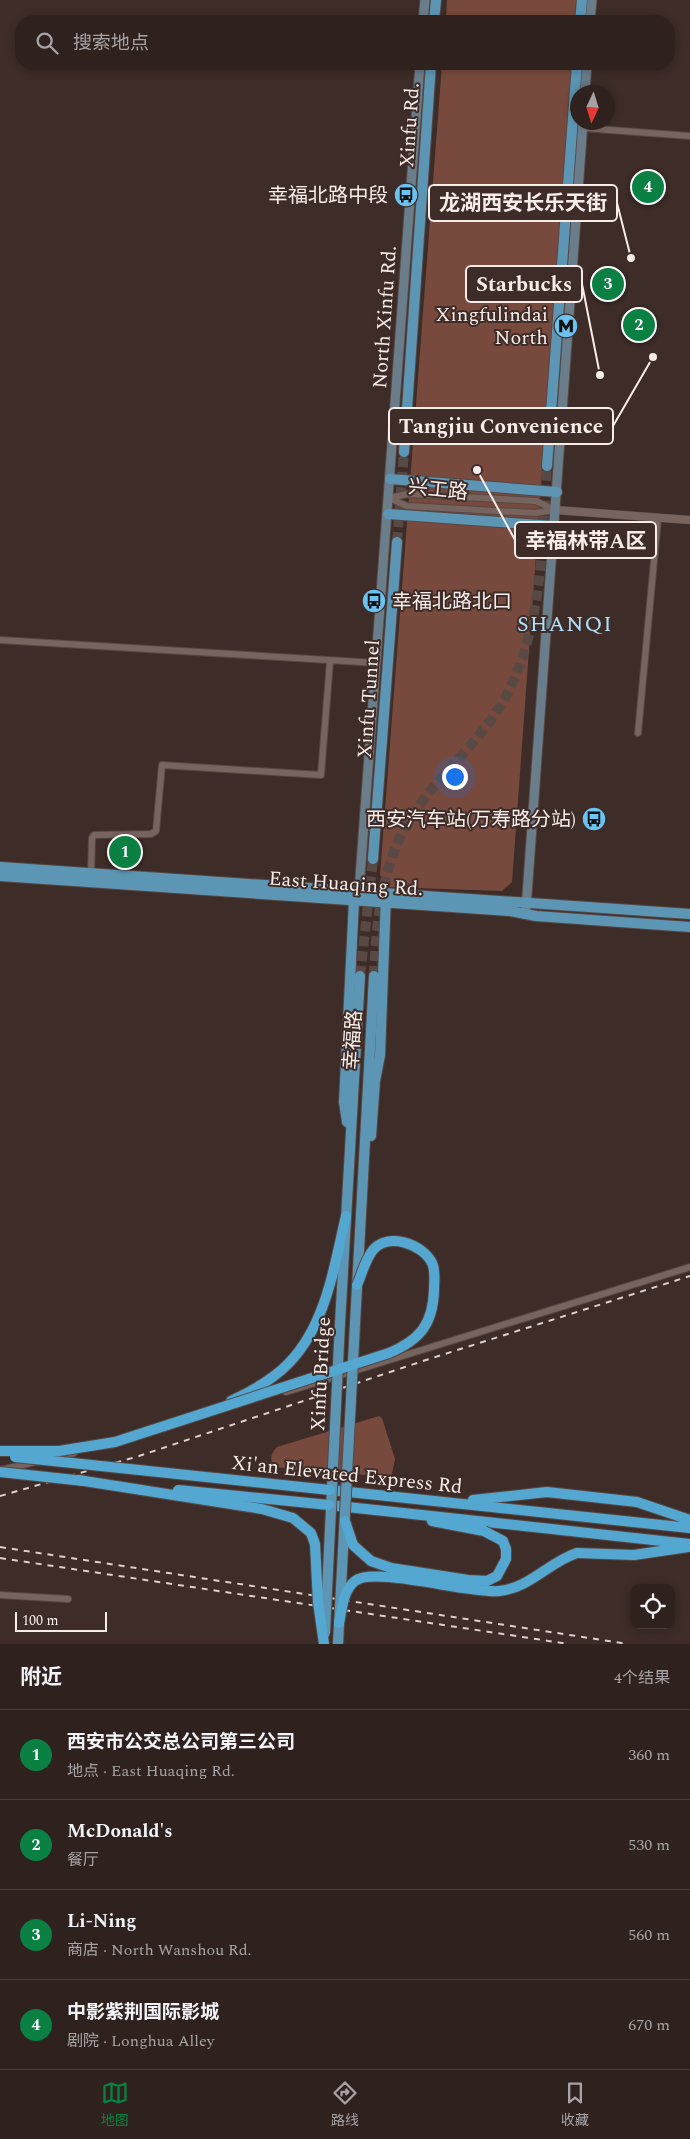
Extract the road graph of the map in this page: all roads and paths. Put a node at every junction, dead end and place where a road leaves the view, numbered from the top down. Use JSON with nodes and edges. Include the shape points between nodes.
{"nodes":[{"id":1,"x":425,"y":0,"type":"edge"},
{"id":2,"x":436,"y":0,"type":"edge"},
{"id":3,"x":582,"y":0,"type":"edge"},
{"id":4,"x":592,"y":0,"type":"edge"},
{"id":5,"x":424,"y":15,"type":"edge"},
{"id":6,"x":435,"y":15,"type":"edge"},
{"id":7,"x":581,"y":15,"type":"edge"},
{"id":8,"x":591,"y":15,"type":"edge"},
{"id":9,"x":420,"y":70,"type":"edge"},
{"id":10,"x":431,"y":70,"type":"edge"},
{"id":11,"x":577,"y":70,"type":"edge"},
{"id":12,"x":587,"y":70,"type":"edge"},
{"id":13,"x":586,"y":85,"type":"edge"},
{"id":14,"x":615,"y":128,"type":"edge"},
{"id":15,"x":583,"y":130,"type":"edge"},
{"id":16,"x":690,"y":136,"type":"edge"},
{"id":17,"x":570,"y":162,"type":"junction"},
{"id":18,"x":422,"y":186,"type":"junction"},
{"id":19,"x":578,"y":196,"type":"junction"},
{"id":20,"x":409,"y":211,"type":"junction"},
{"id":21,"x":404,"y":452,"type":"tunnel mouth"},
{"id":22,"x":547,"y":466,"type":"tunnel mouth"},
{"id":23,"x":390,"y":479,"type":"junction"},
{"id":24,"x":557,"y":492,"type":"junction"},
{"id":25,"x":389,"y":498,"type":"junction"},
{"id":26,"x":555,"y":510,"type":"junction"},
{"id":27,"x":388,"y":514,"type":"junction"},
{"id":28,"x":658,"y":518,"type":"junction"},
{"id":29,"x":690,"y":520,"type":"edge"},
{"id":30,"x":554,"y":526,"type":"junction"},
{"id":31,"x":397,"y":542,"type":"tunnel mouth"},
{"id":32,"x":0,"y":640,"type":"edge"},
{"id":33,"x":330,"y":661,"type":"junction"},
{"id":34,"x":377,"y":663,"type":"junction"},
{"id":35,"x":638,"y":733,"type":"dead end"},
{"id":36,"x":373,"y":859,"type":"tunnel mouth"},
{"id":37,"x":0,"y":867,"type":"edge"},
{"id":38,"x":91,"y":874,"type":"junction"},
{"id":39,"x":0,"y":876,"type":"edge"},
{"id":40,"x":360,"y":891,"type":"junction"},
{"id":41,"x":385,"y":898,"type":"junction"},
{"id":42,"x":354,"y":901,"type":"junction"},
{"id":43,"x":527,"y":903,"type":"junction"},
{"id":44,"x":526,"y":914,"type":"junction"},
{"id":45,"x":690,"y":914,"type":"edge"},
{"id":46,"x":690,"y":927,"type":"edge"},
{"id":47,"x":360,"y":976,"type":"tunnel mouth"},
{"id":48,"x":374,"y":976,"type":"tunnel mouth"},
{"id":49,"x":348,"y":1104,"type":"junction"},
{"id":50,"x":366,"y":1106,"type":"joint"},
{"id":51,"x":361,"y":1206,"type":"junction"},
{"id":52,"x":346,"y":1216,"type":"junction"},
{"id":53,"x":690,"y":1267,"type":"edge"},
{"id":54,"x":357,"y":1285,"type":"junction"},
{"id":55,"x":286,"y":1392,"type":"dead end"},
{"id":56,"x":212,"y":1412,"type":"junction"},
{"id":57,"x":0,"y":1451,"type":"edge"},
{"id":58,"x":76,"y":1453,"type":"dead end"},
{"id":59,"x":0,"y":1456,"type":"edge"},
{"id":60,"x":0,"y":1471,"type":"edge"},
{"id":61,"x":78,"y":1480,"type":"junction"},
{"id":62,"x":458,"y":1503,"type":"junction"},
{"id":63,"x":372,"y":1509,"type":"junction"},
{"id":64,"x":690,"y":1520,"type":"edge"},
{"id":65,"x":345,"y":1521,"type":"junction"},
{"id":66,"x":690,"y":1528,"type":"edge"},
{"id":67,"x":690,"y":1545,"type":"edge"},
{"id":68,"x":0,"y":1595,"type":"edge"},
{"id":69,"x":68,"y":1599,"type":"dead end"},
{"id":70,"x":339,"y":1623,"type":"junction"},
{"id":71,"x":324,"y":1644,"type":"edge"},
{"id":72,"x":338,"y":1644,"type":"edge"}],
"edges":[{"from":1,"to":5,"type":"main road"},
{"from":2,"to":6,"type":"main road"},
{"from":3,"to":7,"type":"main road"},
{"from":4,"to":8,"type":"main road"},
{"from":9,"to":20,"type":"main road","name":"North Xinfu Rd."},
{"from":10,"to":18,"type":"main road","name":"Xinfu Rd."},
{"from":11,"to":17,"type":"main road"},
{"from":12,"to":13,"type":"main road"},
{"from":14,"to":16,"type":"street"},
{"from":15,"to":19,"type":"main road"},
{"from":17,"to":19,"type":"main road"},
{"from":17,"to":22,"type":"main road"},
{"from":18,"to":20,"type":"main road"},
{"from":18,"to":21,"type":"main road","name":"Xinfu Rd."},
{"from":19,"to":24,"type":"main road"},
{"from":20,"to":23,"type":"main road","name":"North Xinfu Rd."},
{"from":23,"to":24,"type":"main road"},
{"from":23,"to":25,"type":"main road","name":"North Xinfu Rd."},
{"from":24,"to":26,"type":"main road"},
{"from":25,"to":26,"type":"street","name":"兴工路","via":[[407,506],[535,513]]},
{"from":25,"to":26,"type":"street","name":"兴工路","via":[[408,494],[536,501]]},
{"from":25,"to":27,"type":"main road","name":"North Xinfu Rd."},
{"from":26,"to":28,"type":"street"},
{"from":26,"to":30,"type":"main road"},
{"from":27,"to":30,"type":"main road"},
{"from":27,"to":34,"type":"main road","name":"North Xinfu Rd."},
{"from":28,"to":29,"type":"street"},
{"from":28,"to":35,"type":"street"},
{"from":30,"to":43,"type":"main road"},
{"from":31,"to":36,"type":"main road","name":"Xinfu Tunnel"},
{"from":32,"to":33,"type":"street"},
{"from":33,"to":34,"type":"street"},
{"from":33,"to":38,"type":"street","via":[[320,775],[162,765],[156,831],[151,834],[94,834]]},
{"from":34,"to":40,"type":"main road","name":"North Xinfu Rd."},
{"from":37,"to":38,"type":"main road","name":"East Huaqing Rd."},
{"from":38,"to":40,"type":"main road","name":"East Huaqing Rd."},
{"from":39,"to":42,"type":"main road","name":"East Huaqing Rd."},
{"from":40,"to":41,"type":"main road","name":"East Huaqing Rd."},
{"from":40,"to":42,"type":"main road","name":"North Xinfu Rd."},
{"from":41,"to":42,"type":"main road","name":"East Huaqing Rd."},
{"from":41,"to":43,"type":"main road","name":"East Huaqing Rd."},
{"from":41,"to":44,"type":"main road","name":"East Huaqing Rd."},
{"from":41,"to":51,"type":"main road","via":[[380,1055],[375,1081],[370,1161]]},
{"from":42,"to":49,"type":"main road"},
{"from":43,"to":44,"type":"main road"},
{"from":43,"to":45,"type":"main road","name":"East Huaqing Rd."},
{"from":44,"to":46,"type":"main road","name":"East Huaqing Rd."},
{"from":47,"to":49,"type":"main road","name":"幸福路"},
{"from":48,"to":50,"type":"main road","name":"幸福路"},
{"from":49,"to":52,"type":"main road","name":"Xinfu Bridge","via":[[350,1145]]},
{"from":50,"to":51,"type":"main road","name":"Xinfu Bridge"},
{"from":51,"to":54,"type":"main road","name":"Xinfu Bridge"},
{"from":52,"to":56,"type":"highway","bridge":true,"via":[[332,1278],[308,1337],[275,1375]]},
{"from":52,"to":71,"type":"main road","name":"Xinfu Bridge","bridge":true},
{"from":53,"to":55,"type":"street"},
{"from":54,"to":56,"type":"highway","bridge":true,"via":[[370,1254],[382,1244],[404,1242],[427,1256],[433,1266],[434,1296],[430,1316],[420,1334],[389,1353]]},
{"from":54,"to":65,"type":"main road","name":"Xinfu Bridge","bridge":true},
{"from":56,"to":57,"type":"highway","bridge":true,"via":[[133,1437],[87,1447],[59,1451]]},
{"from":58,"to":60,"type":"street"},
{"from":59,"to":62,"type":"highway","name":"Xi'an Elevated Express Rd","bridge":true},
{"from":60,"to":61,"type":"highway","name":"Xi'an Elevated Express Rd","bridge":true},
{"from":61,"to":63,"type":"highway","name":"Xi'an Elevated Express Rd","bridge":true},
{"from":61,"to":71,"type":"highway","bridge":true,"via":[[262,1509],[293,1518],[311,1533],[315,1544]]},
{"from":62,"to":64,"type":"highway","via":[[546,1492],[637,1502]]},
{"from":62,"to":66,"type":"highway","name":"Xi'an Elevated Express Rd"},
{"from":63,"to":65,"type":"highway","bridge":true,"via":[[484,1532],[503,1541],[506,1559],[502,1570],[487,1581],[474,1581],[391,1568],[358,1552]]},
{"from":63,"to":67,"type":"highway","name":"Xi'an Elevated Express Rd"},
{"from":65,"to":70,"type":"main road","name":"Xinfu Bridge","bridge":true},
{"from":67,"to":70,"type":"highway","bridge":true,"via":[[634,1555],[577,1553],[528,1581],[499,1591],[403,1579],[360,1578],[347,1593]]},
{"from":68,"to":69,"type":"street"},
{"from":70,"to":72,"type":"main road","name":"Xinfu Bridge","bridge":true}]}
